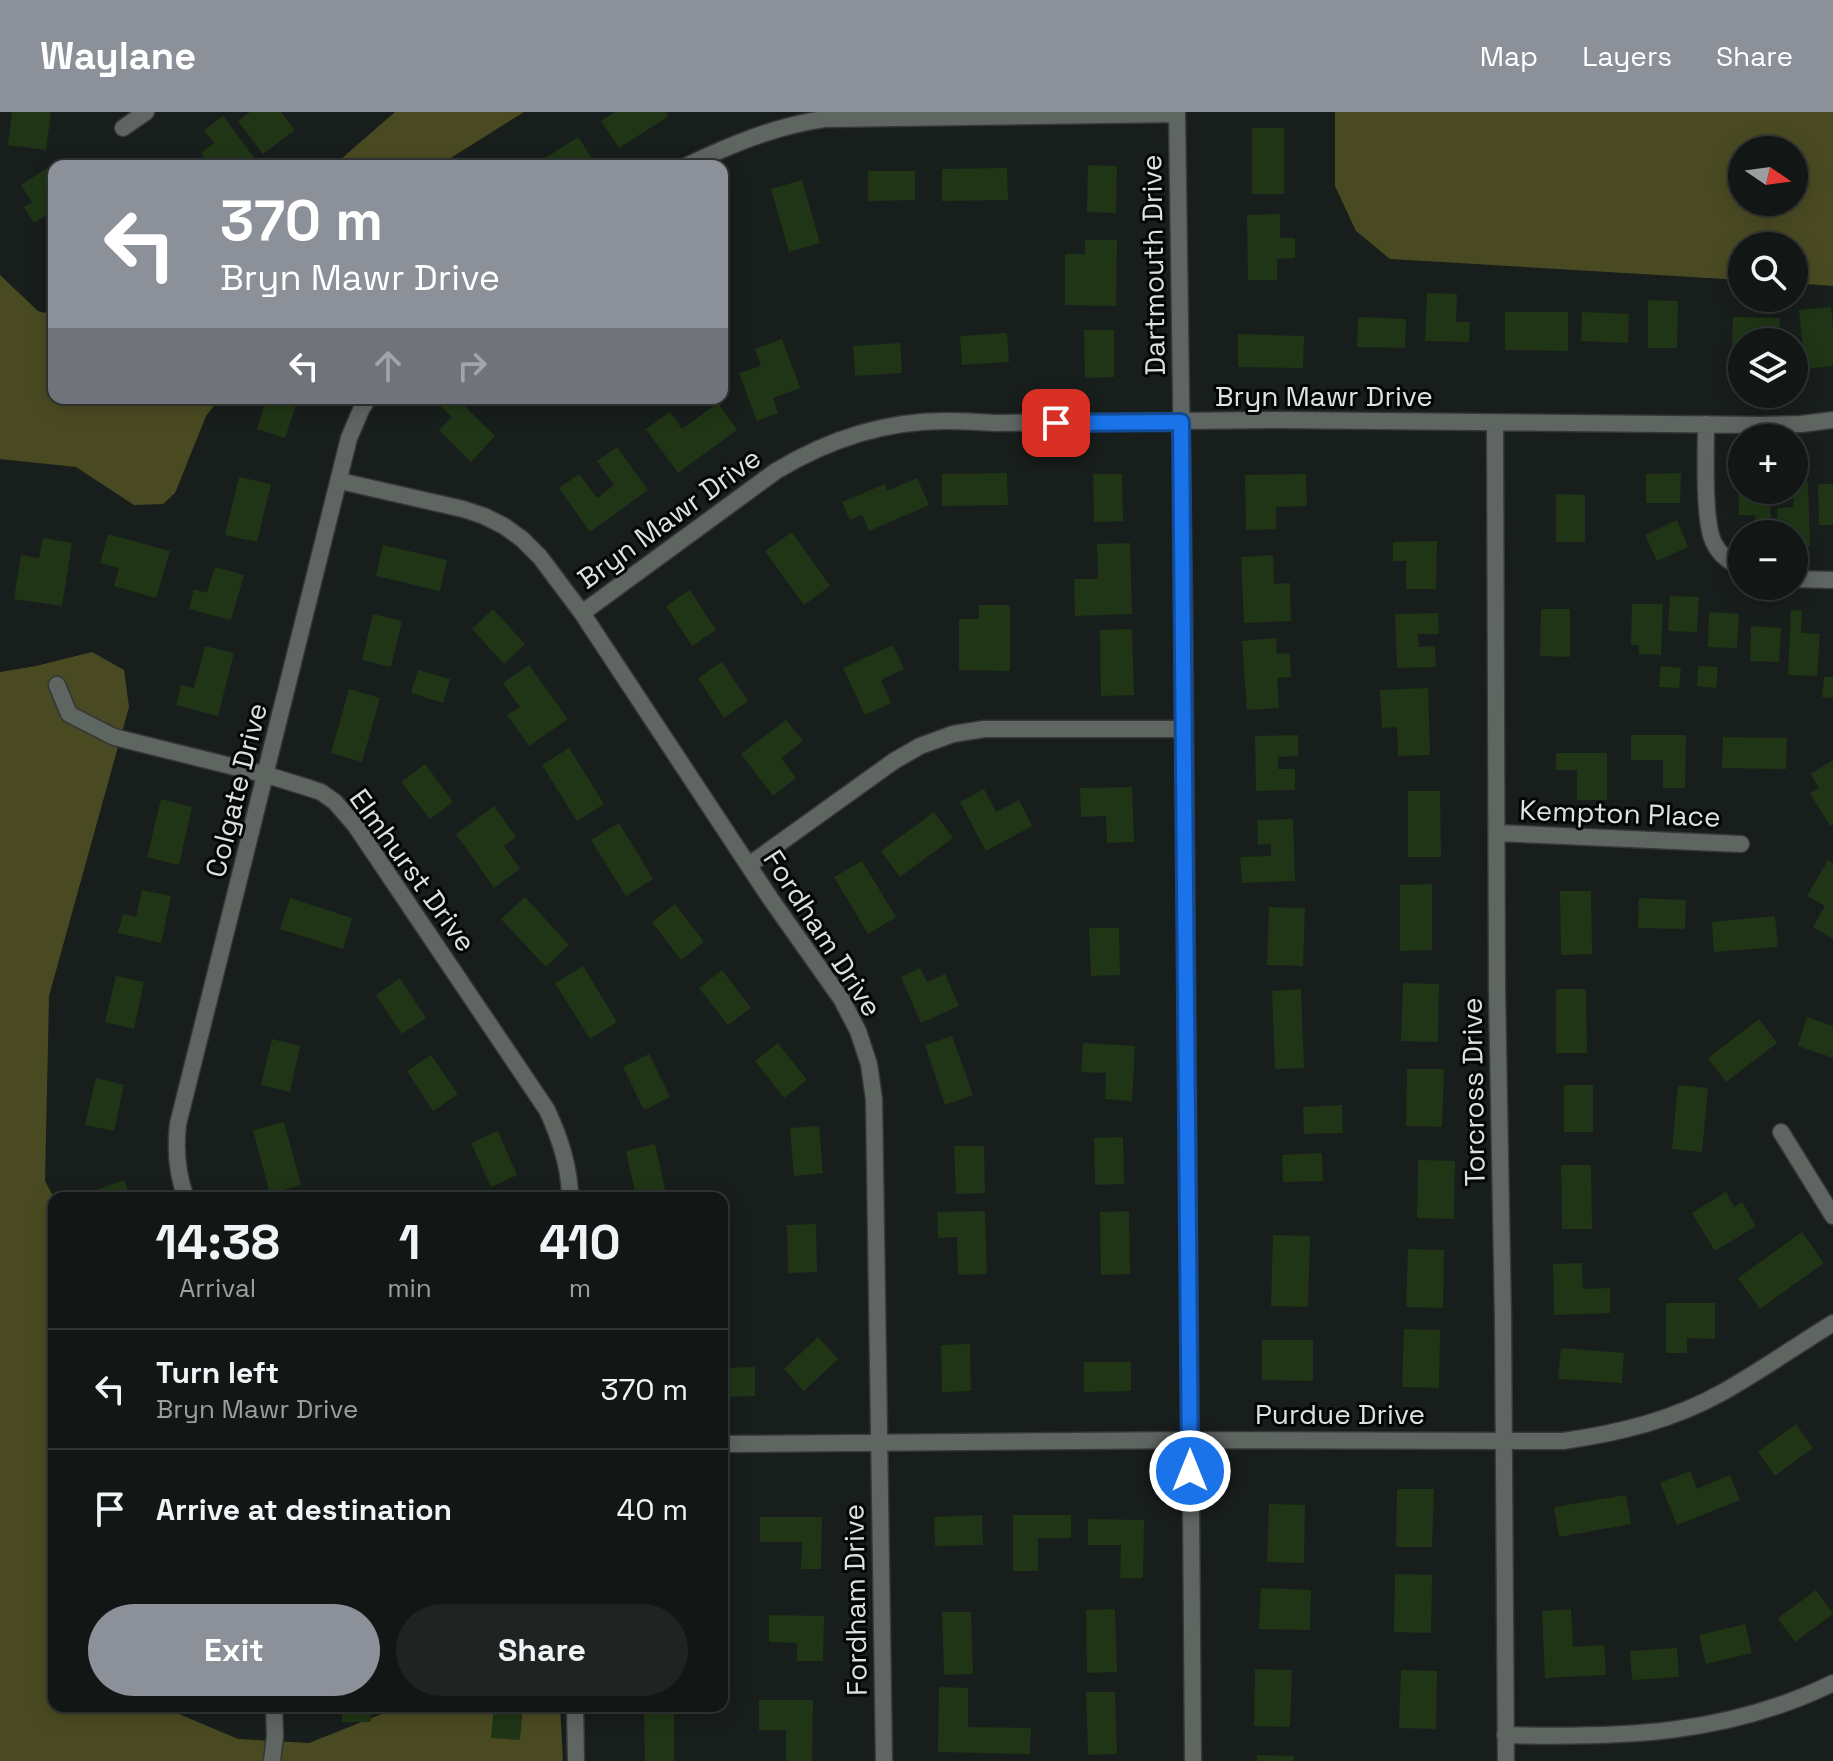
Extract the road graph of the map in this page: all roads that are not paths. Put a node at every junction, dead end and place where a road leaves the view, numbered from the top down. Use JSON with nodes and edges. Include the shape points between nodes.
{"nodes":[{"id":1,"x":146,"y":112,"type":"edge"},
{"id":2,"x":1177,"y":113,"type":"edge"},
{"id":3,"x":123,"y":128,"type":"dead end"},
{"id":4,"x":698,"y":160,"type":"edge"},
{"id":5,"x":365,"y":404,"type":"edge"},
{"id":6,"x":1833,"y":420,"type":"edge"},
{"id":7,"x":1181,"y":422,"type":"junction"},
{"id":8,"x":1495,"y":422,"type":"junction"},
{"id":9,"x":1706,"y":424,"type":"junction"},
{"id":10,"x":340,"y":481,"type":"junction"},
{"id":11,"x":1728,"y":559,"type":"edge"},
{"id":12,"x":1808,"y":579,"type":"edge"},
{"id":13,"x":1833,"y":580,"type":"edge"},
{"id":14,"x":582,"y":613,"type":"junction"},
{"id":15,"x":57,"y":685,"type":"dead end"},
{"id":16,"x":1184,"y":729,"type":"junction"},
{"id":17,"x":267,"y":775,"type":"junction"},
{"id":18,"x":1497,"y":833,"type":"junction"},
{"id":19,"x":1741,"y":844,"type":"dead end"},
{"id":20,"x":749,"y":865,"type":"junction"},
{"id":21,"x":1781,"y":1132,"type":"dead end"},
{"id":22,"x":184,"y":1192,"type":"edge"},
{"id":23,"x":569,"y":1192,"type":"edge"},
{"id":24,"x":1833,"y":1216,"type":"edge"},
{"id":25,"x":1833,"y":1323,"type":"edge"},
{"id":26,"x":1190,"y":1440,"type":"junction"},
{"id":27,"x":1503,"y":1440,"type":"junction"},
{"id":28,"x":728,"y":1444,"type":"edge"},
{"id":29,"x":879,"y":1444,"type":"junction"},
{"id":30,"x":1833,"y":1683,"type":"edge"},
{"id":31,"x":274,"y":1712,"type":"edge"},
{"id":32,"x":575,"y":1712,"type":"edge"},
{"id":33,"x":1505,"y":1735,"type":"junction"},
{"id":34,"x":272,"y":1761,"type":"edge"},
{"id":35,"x":576,"y":1761,"type":"edge"},
{"id":36,"x":884,"y":1761,"type":"edge"},
{"id":37,"x":1193,"y":1761,"type":"edge"},
{"id":38,"x":1506,"y":1761,"type":"edge"}],
"edges":[{"from":1,"to":3,"type":"street"},
{"from":2,"to":4,"type":"street","via":[[824,119],[768,132]]},
{"from":2,"to":7,"type":"street","name":"Dartmouth Drive"},
{"from":5,"to":10,"type":"street","name":"Colgate Drive","via":[[349,438]]},
{"from":6,"to":9,"type":"street","name":"Bryn Mawr Drive"},
{"from":7,"to":8,"type":"street","name":"Bryn Mawr Drive"},
{"from":7,"to":14,"type":"street","name":"Bryn Mawr Drive","via":[[937,421],[838,440],[776,471]]},
{"from":7,"to":16,"type":"street","name":"Dartmouth Drive"},
{"from":8,"to":9,"type":"street","name":"Bryn Mawr Drive"},
{"from":8,"to":18,"type":"street","name":"Torcross Drive"},
{"from":9,"to":11,"type":"street","via":[[1708,526]]},
{"from":10,"to":14,"type":"street","name":"Fordham Drive","via":[[463,509],[504,526],[540,557]]},
{"from":10,"to":17,"type":"street","name":"Colgate Drive"},
{"from":12,"to":13,"type":"street"},
{"from":14,"to":20,"type":"street","name":"Fordham Drive"},
{"from":15,"to":17,"type":"street","name":"Elmhurst Drive","via":[[69,714],[114,737]]},
{"from":16,"to":20,"type":"street","via":[[984,729],[953,734],[894,761]]},
{"from":16,"to":26,"type":"street","name":"Dartmouth Drive"},
{"from":17,"to":22,"type":"street","name":"Colgate Drive","via":[[178,1124],[177,1163]]},
{"from":17,"to":23,"type":"street","name":"Elmhurst Drive","via":[[321,792],[355,825],[547,1110],[566,1159]]},
{"from":18,"to":19,"type":"street","name":"Kempton Place"},
{"from":18,"to":27,"type":"street","name":"Torcross Drive"},
{"from":20,"to":29,"type":"street","name":"Fordham Drive","via":[[842,1000],[869,1064],[874,1099]]},
{"from":21,"to":24,"type":"street"},
{"from":25,"to":27,"type":"street","name":"Purdue Drive","via":[[1722,1393],[1674,1415],[1598,1436]]},
{"from":26,"to":27,"type":"street","name":"Purdue Drive"},
{"from":26,"to":29,"type":"street","name":"Purdue Drive"},
{"from":26,"to":37,"type":"street","name":"Dartmouth Drive"},
{"from":27,"to":33,"type":"street","name":"Torcross Drive"},
{"from":28,"to":29,"type":"street","name":"Purdue Drive"},
{"from":29,"to":36,"type":"street","name":"Fordham Drive"},
{"from":30,"to":33,"type":"street","via":[[1766,1711],[1676,1730]]},
{"from":31,"to":34,"type":"street"},
{"from":32,"to":35,"type":"street"},
{"from":33,"to":38,"type":"street","name":"Torcross Drive"}]}
